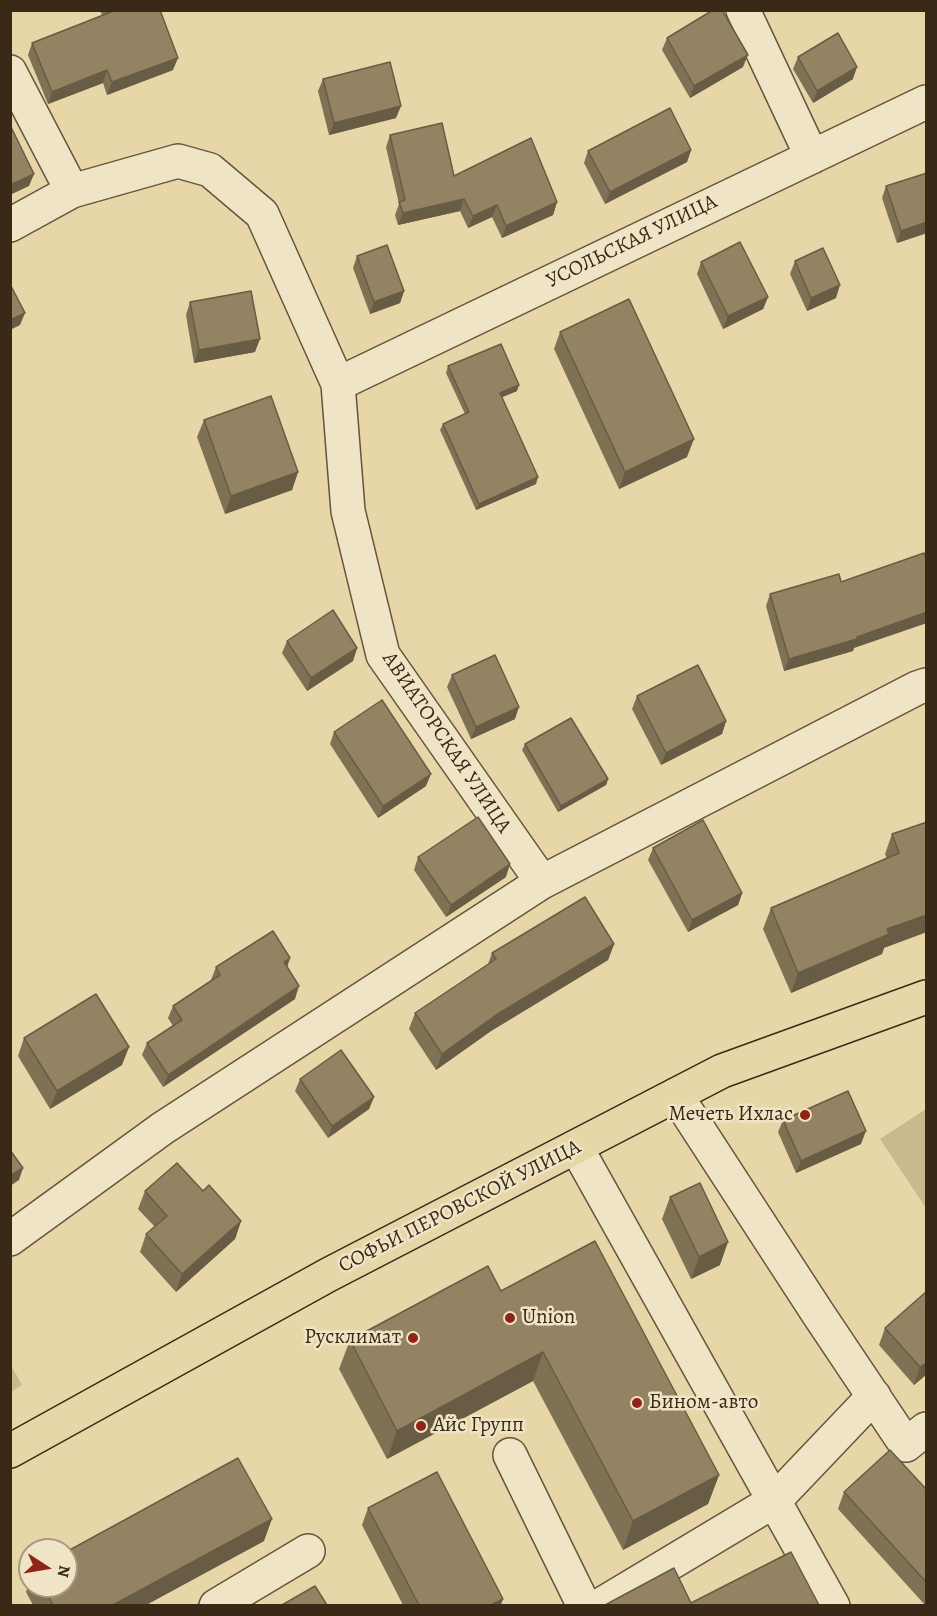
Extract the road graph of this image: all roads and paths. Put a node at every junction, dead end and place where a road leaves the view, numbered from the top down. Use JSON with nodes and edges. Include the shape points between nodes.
{"nodes":[{"id":1,"x":743,"y":10,"type":"edge"},
{"id":2,"x":10,"y":72,"type":"edge"},
{"id":3,"x":927,"y":102,"type":"edge"},
{"id":4,"x":812,"y":157,"type":"junction"},
{"id":5,"x":72,"y":191,"type":"junction"},
{"id":6,"x":10,"y":225,"type":"edge"},
{"id":7,"x":338,"y":384,"type":"junction"},
{"id":8,"x":927,"y":685,"type":"edge"},
{"id":9,"x":542,"y":882,"type":"junction"},
{"id":10,"x":927,"y":997,"type":"edge"},
{"id":11,"x":676,"y":1095,"type":"junction"},
{"id":12,"x":576,"y":1147,"type":"junction"},
{"id":13,"x":10,"y":1239,"type":"edge"},
{"id":14,"x":874,"y":1396,"type":"junction"},
{"id":15,"x":927,"y":1429,"type":"edge"},
{"id":16,"x":10,"y":1451,"type":"edge"},
{"id":17,"x":510,"y":1455,"type":"dead end"},
{"id":18,"x":774,"y":1502,"type":"junction"},
{"id":19,"x":308,"y":1551,"type":"dead end"},
{"id":20,"x":216,"y":1605,"type":"edge"},
{"id":21,"x":584,"y":1605,"type":"edge"},
{"id":22,"x":599,"y":1605,"type":"edge"},
{"id":23,"x":833,"y":1605,"type":"edge"}],
"edges":[{"from":1,"to":4,"type":"street"},
{"from":2,"to":5,"type":"street"},
{"from":3,"to":4,"type":"street","name":"УСОЛЬСКАЯ УЛИЦА"},
{"from":4,"to":7,"type":"street","name":"УСОЛЬСКАЯ УЛИЦА"},
{"from":5,"to":6,"type":"street","name":"АВИАТОРСКАЯ УЛИЦА"},
{"from":5,"to":7,"type":"street","name":"АВИАТОРСКАЯ УЛИЦА","via":[[178,160],[210,170],[262,214]]},
{"from":7,"to":9,"type":"street","name":"АВИАТОРСКАЯ УЛИЦА","via":[[348,511],[383,655]]},
{"from":8,"to":9,"type":"street"},
{"from":9,"to":13,"type":"street","via":[[163,1128]]},
{"from":10,"to":11,"type":"main road","name":"СОФЬИ ПЕРОВСКОЙ УЛИЦА","via":[[722,1071]]},
{"from":11,"to":12,"type":"main road","name":"СОФЬИ ПЕРОВСКОЙ УЛИЦА"},
{"from":11,"to":14,"type":"street"},
{"from":12,"to":16,"type":"main road","name":"СОФЬИ ПЕРОВСКОЙ УЛИЦА","via":[[328,1275]]},
{"from":12,"to":18,"type":"street"},
{"from":14,"to":15,"type":"street","via":[[906,1444]]},
{"from":14,"to":18,"type":"street"},
{"from":17,"to":21,"type":"street"},
{"from":18,"to":22,"type":"street"},
{"from":18,"to":23,"type":"street"},
{"from":19,"to":20,"type":"street"}]}
